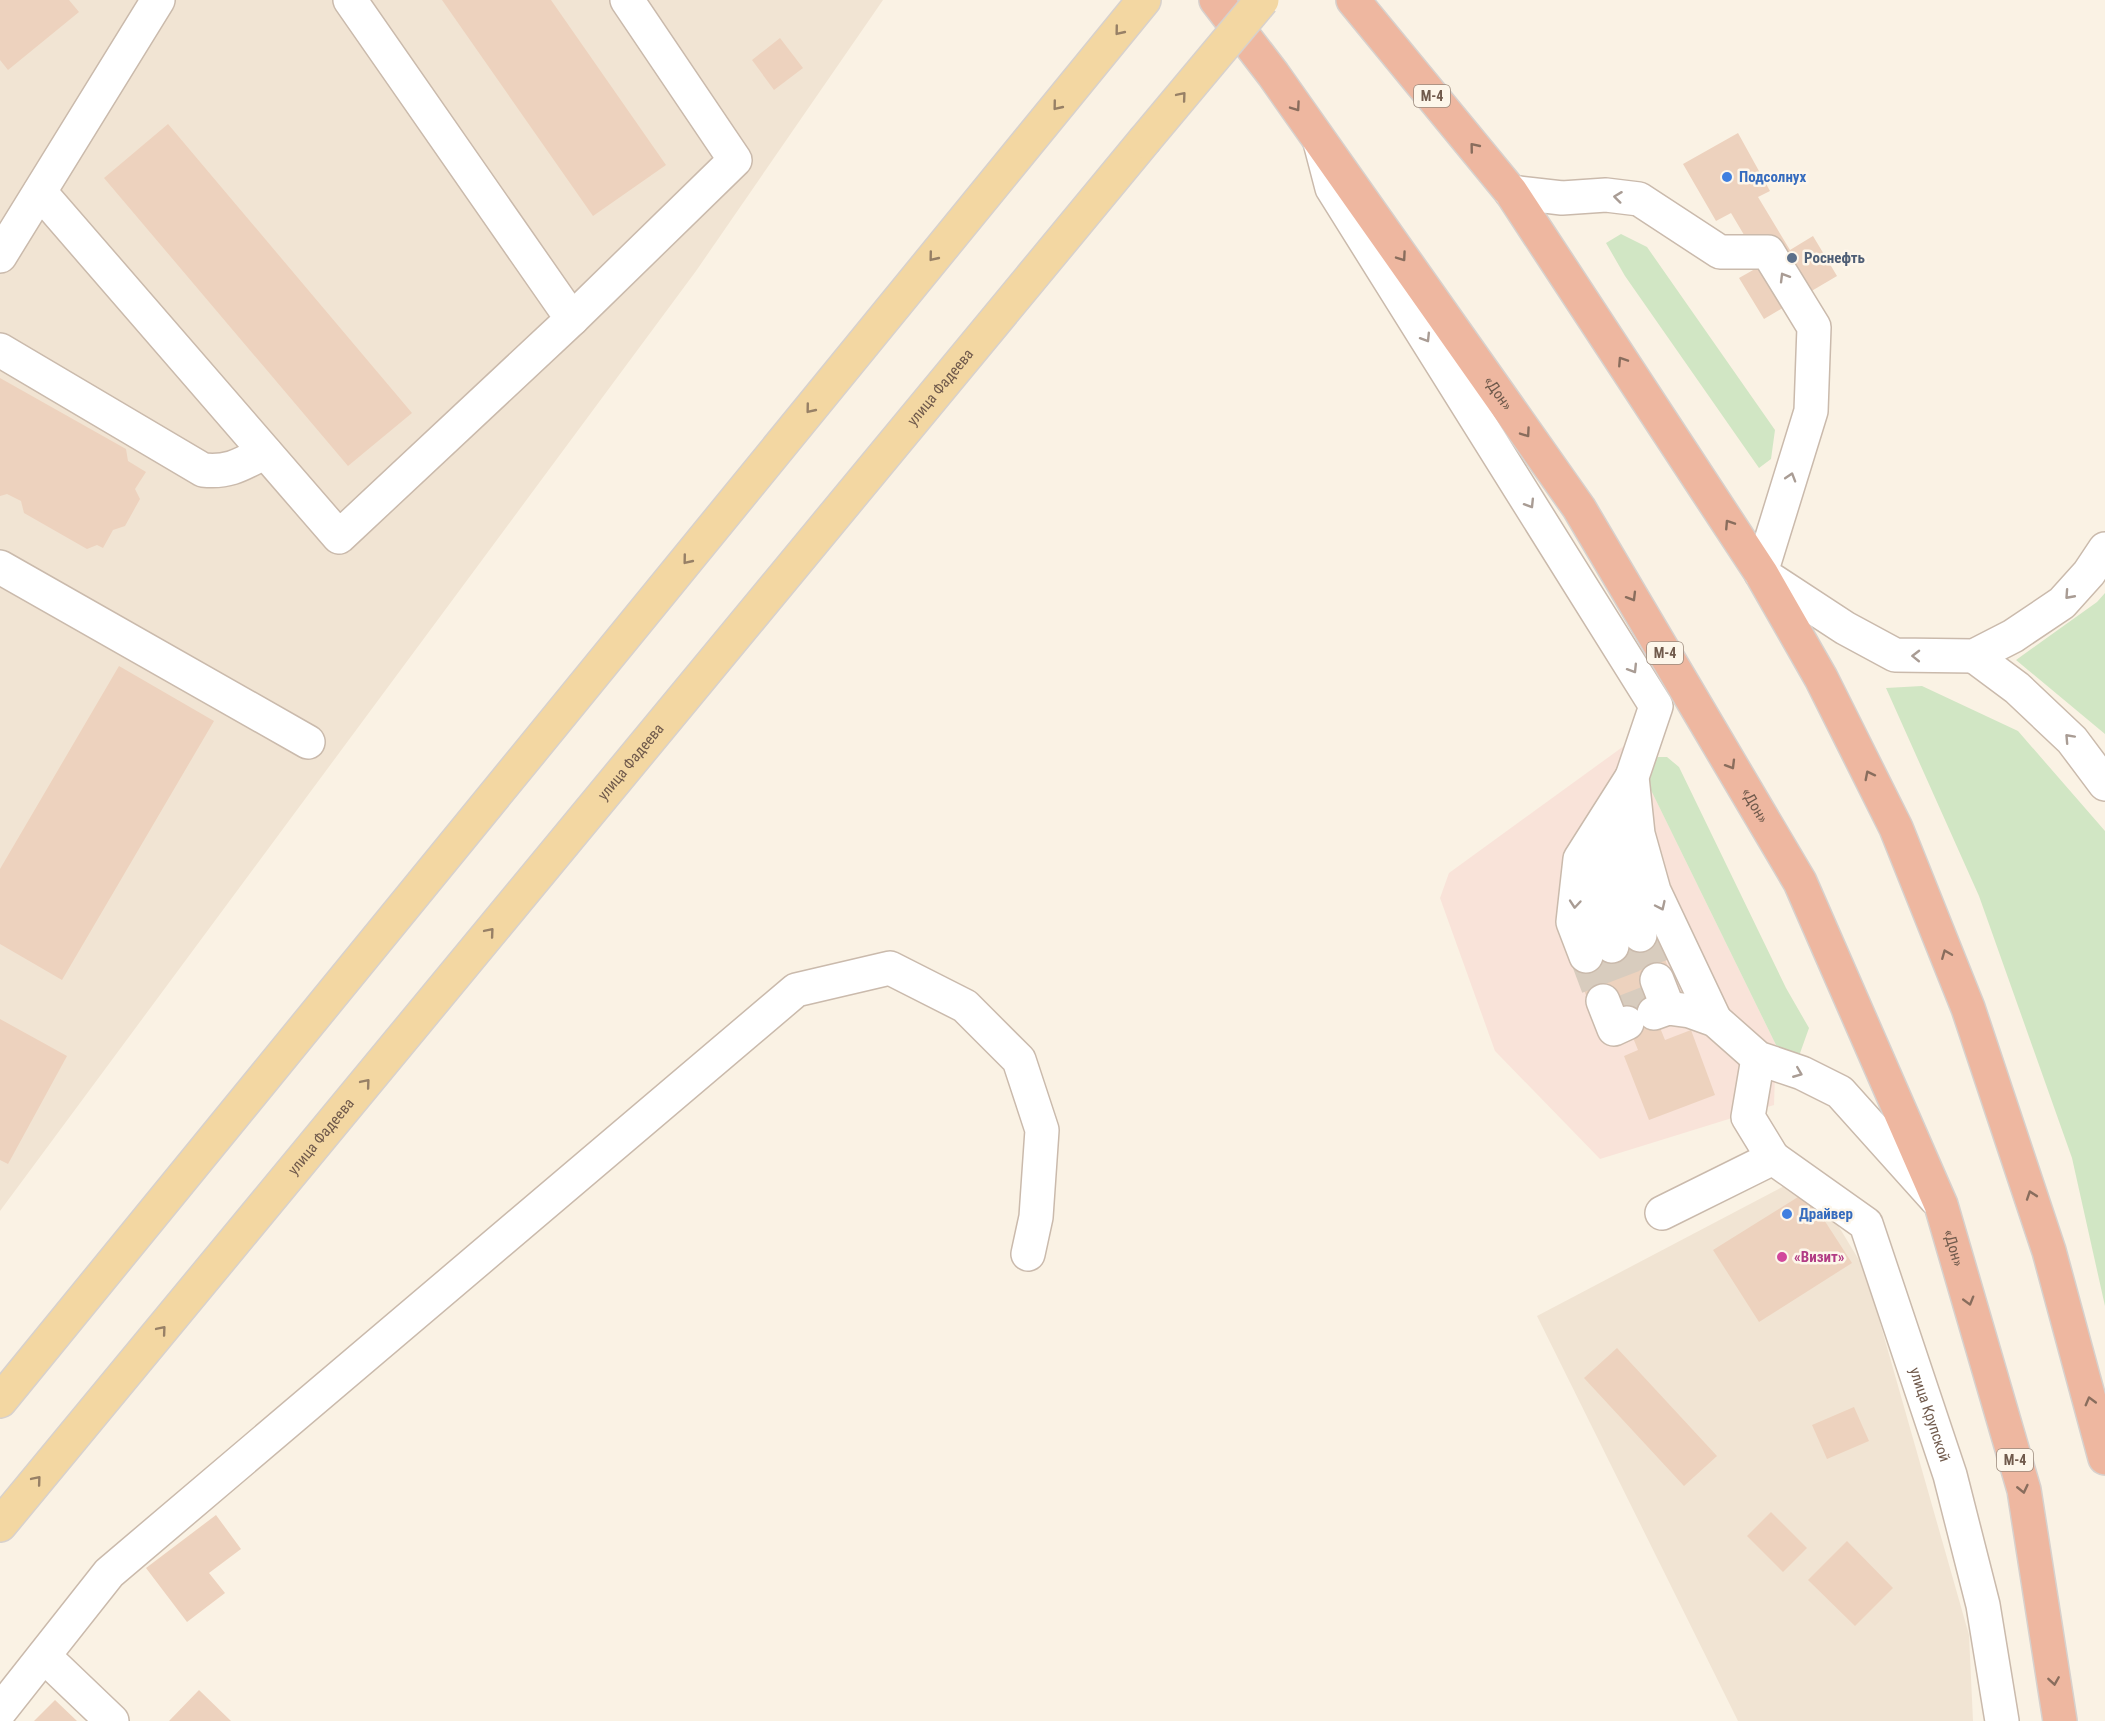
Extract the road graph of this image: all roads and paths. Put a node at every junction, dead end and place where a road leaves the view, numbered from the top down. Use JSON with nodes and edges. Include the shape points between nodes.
{"nodes":[{"id":1,"x":158,"y":0,"type":"edge"},
{"id":2,"x":350,"y":0,"type":"edge"},
{"id":3,"x":627,"y":0,"type":"edge"},
{"id":4,"x":1143,"y":0,"type":"edge"},
{"id":5,"x":1216,"y":0,"type":"edge"},
{"id":6,"x":1262,"y":0,"type":"edge"},
{"id":7,"x":1353,"y":0,"type":"edge"},
{"id":8,"x":1320,"y":141,"type":"junction"},
{"id":9,"x":39,"y":192,"type":"junction"},
{"id":10,"x":1511,"y":192,"type":"junction"},
{"id":11,"x":0,"y":256,"type":"edge"},
{"id":12,"x":572,"y":319,"type":"junction"},
{"id":13,"x":0,"y":351,"type":"edge"},
{"id":14,"x":265,"y":452,"type":"junction"},
{"id":15,"x":2105,"y":549,"type":"edge"},
{"id":16,"x":0,"y":567,"type":"edge"},
{"id":17,"x":1761,"y":573,"type":"junction"},
{"id":18,"x":1974,"y":656,"type":"junction"},
{"id":19,"x":308,"y":742,"type":"dead end"},
{"id":20,"x":2105,"y":784,"type":"edge"},
{"id":21,"x":1625,"y":788,"type":"junction"},
{"id":22,"x":1604,"y":1001,"type":"tunnel mouth"},
{"id":23,"x":1714,"y":1020,"type":"junction"},
{"id":24,"x":1758,"y":1058,"type":"junction"},
{"id":25,"x":1773,"y":1158,"type":"junction"},
{"id":26,"x":1941,"y":1205,"type":"junction"},
{"id":27,"x":1662,"y":1213,"type":"dead end"},
{"id":28,"x":1028,"y":1254,"type":"dead end"},
{"id":29,"x":0,"y":1401,"type":"edge"},
{"id":30,"x":2105,"y":1458,"type":"edge"},
{"id":31,"x":0,"y":1525,"type":"edge"},
{"id":32,"x":44,"y":1656,"type":"junction"},
{"id":33,"x":0,"y":1711,"type":"edge"},
{"id":34,"x":112,"y":1721,"type":"edge"},
{"id":35,"x":2002,"y":1721,"type":"edge"},
{"id":36,"x":2060,"y":1721,"type":"edge"}],
"edges":[{"from":1,"to":9,"type":"street"},
{"from":2,"to":12,"type":"street"},
{"from":3,"to":12,"type":"street","via":[[735,160]]},
{"from":4,"to":29,"type":"main road","one_way":true},
{"from":5,"to":8,"type":"highway","name":"«Дон»","number":"М-4","one_way":true},
{"from":31,"to":6,"type":"main road","name":"улица Фадеева","one_way":true,"bridge":true},
{"from":10,"to":7,"type":"highway","number":"М-4","one_way":true},
{"from":8,"to":21,"type":"street","one_way":true,"via":[[1332,188],[1656,706]]},
{"from":8,"to":26,"type":"highway","name":"«Дон»","number":"М-4","one_way":true,"via":[[1579,508],[1800,882]]},
{"from":9,"to":11,"type":"street"},
{"from":9,"to":14,"type":"street"},
{"from":17,"to":10,"type":"highway","number":"М-4","one_way":true},
{"from":17,"to":10,"type":"street","one_way":true,"via":[[1811,411],[1814,327],[1768,252],[1720,252],[1639,199],[1606,195],[1562,198]]},
{"from":12,"to":14,"type":"street","via":[[339,537]]},
{"from":13,"to":14,"type":"street","via":[[202,470],[234,468]]},
{"from":15,"to":18,"type":"street","one_way":true,"via":[[2062,603]]},
{"from":16,"to":19,"type":"street"},
{"from":18,"to":17,"type":"street","one_way":true,"via":[[1895,655],[1845,628]]},
{"from":30,"to":17,"type":"highway","number":"М-4","one_way":true,"via":[[2049,1251],[1968,1008],[1896,828],[1821,678]]},
{"from":20,"to":18,"type":"street","one_way":true,"via":[[2072,740],[2017,688]]},
{"from":21,"to":21,"type":"street","one_way":true,"via":[[1599,828],[1600,911],[1613,946],[1627,901],[1618,842]]},
{"from":21,"to":23,"type":"street","one_way":true,"via":[[1654,891]]},
{"from":22,"to":23,"type":"street","via":[[1614,1029],[1652,1006],[1690,1011]]},
{"from":23,"to":24,"type":"street"},
{"from":24,"to":25,"type":"street","via":[[1748,1117]]},
{"from":24,"to":26,"type":"street","one_way":true,"via":[[1840,1092]]},
{"from":25,"to":27,"type":"street"},
{"from":25,"to":35,"type":"street","name":"улица Крупской","via":[[1866,1224],[1950,1475],[1983,1605]]},
{"from":26,"to":36,"type":"highway","name":"«Дон»","number":"М-4","one_way":true,"via":[[2024,1490]]},
{"from":28,"to":32,"type":"street","via":[[1036,1217],[1042,1130],[1019,1060],[965,1006],[890,968],[796,990],[109,1573]]},
{"from":32,"to":33,"type":"street"},
{"from":32,"to":34,"type":"street"}]}
